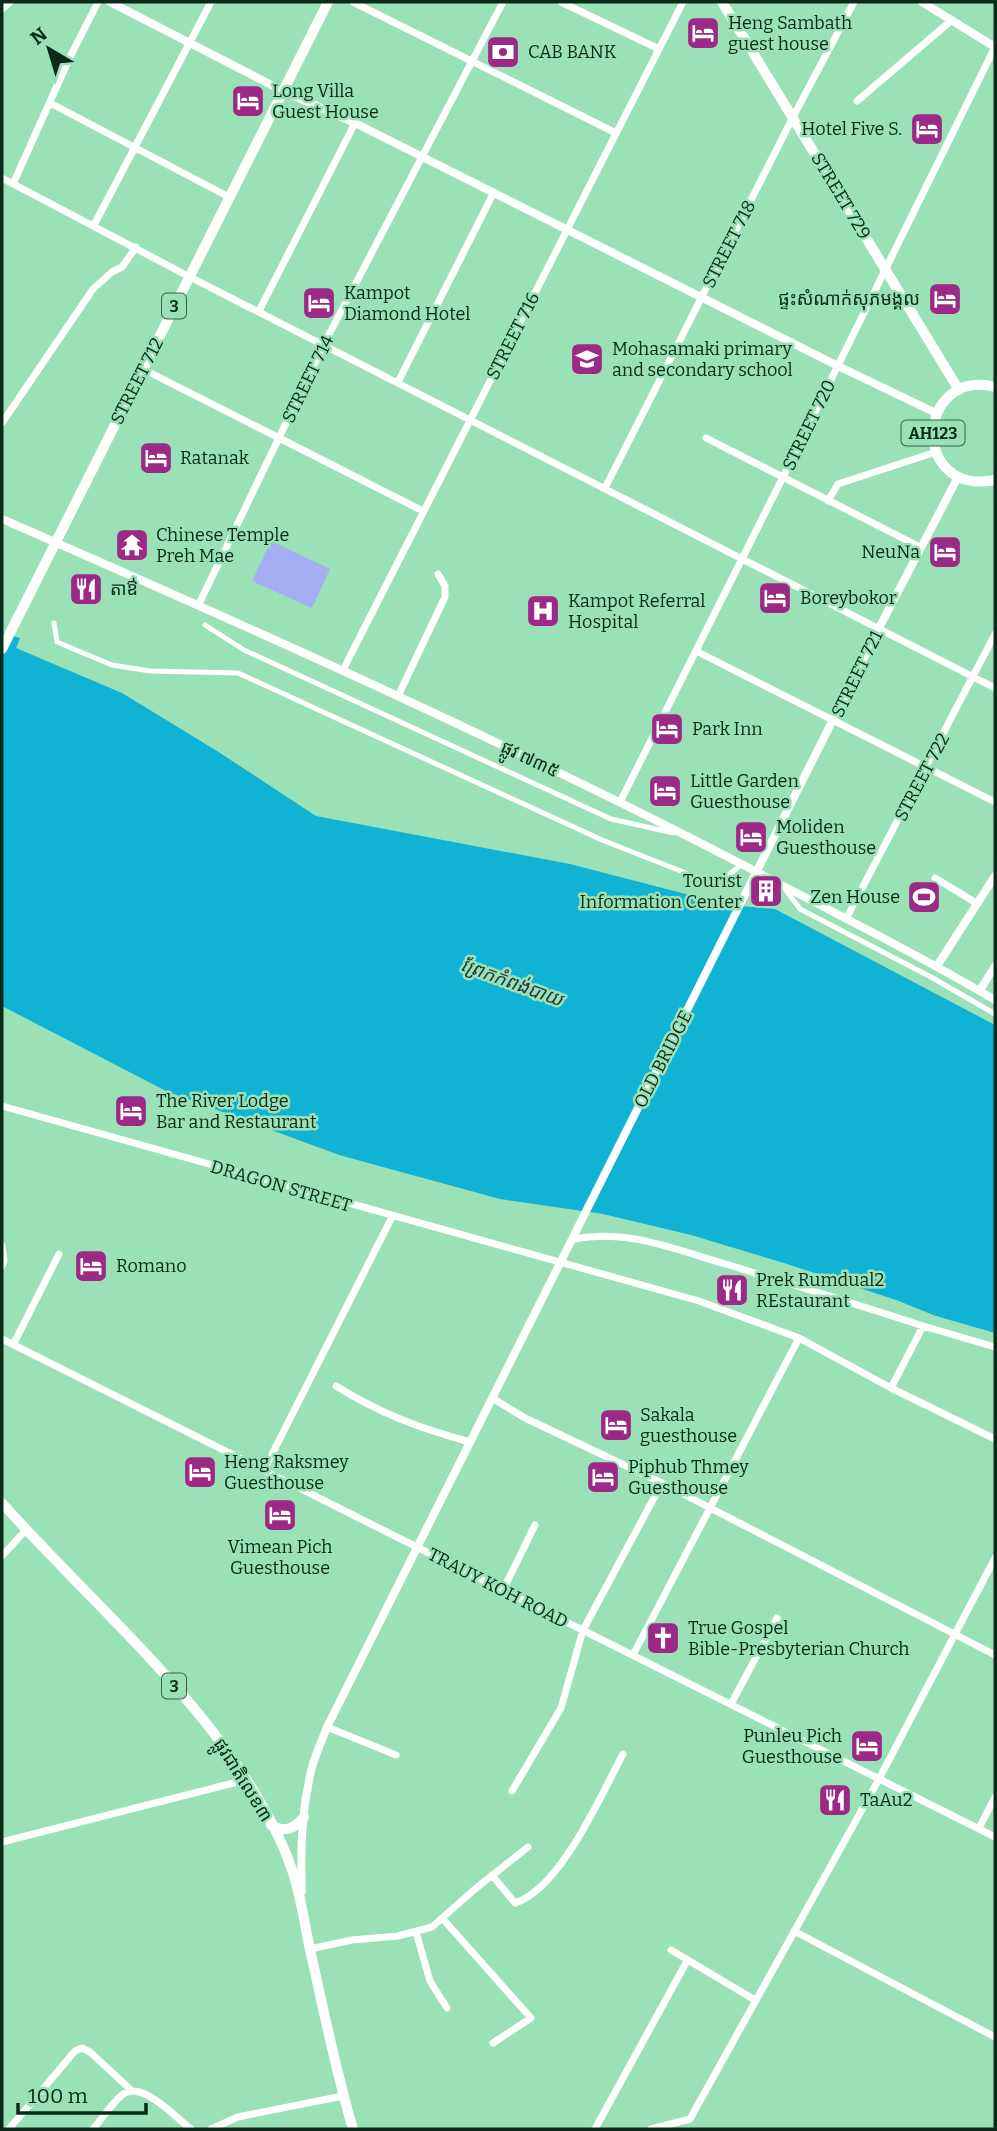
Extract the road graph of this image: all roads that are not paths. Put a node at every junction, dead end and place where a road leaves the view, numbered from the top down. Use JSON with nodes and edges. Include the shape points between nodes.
{"nodes":[{"id":1,"x":10,"y":2,"type":"edge"},
{"id":2,"x":98,"y":2,"type":"edge"},
{"id":3,"x":110,"y":2,"type":"edge"},
{"id":4,"x":211,"y":2,"type":"edge"},
{"id":5,"x":328,"y":2,"type":"edge"},
{"id":6,"x":353,"y":2,"type":"edge"},
{"id":7,"x":503,"y":2,"type":"edge"},
{"id":8,"x":561,"y":2,"type":"edge"},
{"id":9,"x":683,"y":2,"type":"edge"},
{"id":10,"x":722,"y":2,"type":"edge"},
{"id":11,"x":854,"y":2,"type":"edge"},
{"id":12,"x":922,"y":2,"type":"edge"},
{"id":13,"x":2,"y":9,"type":"edge"},
{"id":14,"x":952,"y":20,"type":"junction"},
{"id":15,"x":190,"y":43,"type":"junction"},
{"id":16,"x":995,"y":47,"type":"edge"},
{"id":17,"x":659,"y":50,"type":"junction"},
{"id":18,"x":473,"y":61,"type":"junction"},
{"id":19,"x":283,"y":90,"type":"junction"},
{"id":20,"x":857,"y":101,"type":"dead end"},
{"id":21,"x":50,"y":103,"type":"junction"},
{"id":22,"x":793,"y":117,"type":"junction"},
{"id":23,"x":355,"y":123,"type":"junction"},
{"id":24,"x":616,"y":133,"type":"junction"},
{"id":25,"x":135,"y":150,"type":"junction"},
{"id":26,"x":422,"y":157,"type":"junction"},
{"id":27,"x":2,"y":178,"type":"edge"},
{"id":28,"x":13,"y":184,"type":"junction"},
{"id":29,"x":494,"y":192,"type":"junction"},
{"id":30,"x":229,"y":197,"type":"junction"},
{"id":31,"x":94,"y":225,"type":"junction"},
{"id":32,"x":567,"y":229,"type":"junction"},
{"id":33,"x":135,"y":247,"type":"junction"},
{"id":34,"x":886,"y":268,"type":"junction"},
{"id":35,"x":188,"y":276,"type":"junction"},
{"id":36,"x":702,"y":298,"type":"junction"},
{"id":37,"x":259,"y":311,"type":"junction"},
{"id":38,"x":324,"y":344,"type":"junction"},
{"id":39,"x":838,"y":366,"type":"junction"},
{"id":40,"x":144,"y":369,"type":"junction"},
{"id":41,"x":398,"y":382,"type":"junction"},
{"id":42,"x":995,"y":387,"type":"edge"},
{"id":43,"x":959,"y":390,"type":"junction"},
{"id":44,"x":936,"y":413,"type":"junction"},
{"id":45,"x":471,"y":419,"type":"junction"},
{"id":46,"x":2,"y":423,"type":"edge"},
{"id":47,"x":279,"y":437,"type":"junction"},
{"id":48,"x":706,"y":438,"type":"dead end"},
{"id":49,"x":936,"y":452,"type":"junction"},
{"id":50,"x":783,"y":477,"type":"junction"},
{"id":51,"x":958,"y":477,"type":"junction"},
{"id":52,"x":995,"y":480,"type":"edge"},
{"id":53,"x":606,"y":488,"type":"junction"},
{"id":54,"x":828,"y":501,"type":"junction"},
{"id":55,"x":423,"y":512,"type":"junction"},
{"id":56,"x":2,"y":519,"type":"edge"},
{"id":57,"x":54,"y":542,"type":"junction"},
{"id":58,"x":920,"y":547,"type":"junction"},
{"id":59,"x":742,"y":559,"type":"junction"},
{"id":60,"x":438,"y":574,"type":"dead end"},
{"id":61,"x":199,"y":604,"type":"junction"},
{"id":62,"x":54,"y":623,"type":"dead end"},
{"id":63,"x":205,"y":625,"type":"dead end"},
{"id":64,"x":879,"y":628,"type":"junction"},
{"id":65,"x":995,"y":634,"type":"edge"},
{"id":66,"x":2,"y":649,"type":"edge"},
{"id":67,"x":696,"y":651,"type":"junction"},
{"id":68,"x":343,"y":670,"type":"junction"},
{"id":69,"x":974,"y":677,"type":"junction"},
{"id":70,"x":995,"y":688,"type":"edge"},
{"id":71,"x":398,"y":696,"type":"junction"},
{"id":72,"x":834,"y":720,"type":"junction"},
{"id":73,"x":928,"y":766,"type":"junction"},
{"id":74,"x":620,"y":802,"type":"junction"},
{"id":75,"x":995,"y":802,"type":"edge"},
{"id":76,"x":685,"y":835,"type":"junction"},
{"id":77,"x":741,"y":864,"type":"junction"},
{"id":78,"x":757,"y":872,"type":"junction"},
{"id":79,"x":995,"y":876,"type":"edge"},
{"id":80,"x":935,"y":878,"type":"dead end"},
{"id":81,"x":780,"y":884,"type":"junction"},
{"id":82,"x":750,"y":887,"type":"joint"},
{"id":83,"x":978,"y":904,"type":"junction"},
{"id":84,"x":846,"y":919,"type":"junction"},
{"id":85,"x":937,"y":966,"type":"junction"},
{"id":86,"x":995,"y":966,"type":"edge"},
{"id":87,"x":980,"y":990,"type":"junction"},
{"id":88,"x":995,"y":1000,"type":"edge"},
{"id":89,"x":995,"y":1014,"type":"edge"},
{"id":90,"x":2,"y":1106,"type":"edge"},
{"id":91,"x":392,"y":1217,"type":"junction"},
{"id":92,"x":576,"y":1235,"type":"junction"},
{"id":93,"x":2,"y":1247,"type":"edge"},
{"id":94,"x":59,"y":1254,"type":"dead end"},
{"id":95,"x":561,"y":1264,"type":"junction"},
{"id":96,"x":2,"y":1266,"type":"edge"},
{"id":97,"x":923,"y":1326,"type":"junction"},
{"id":98,"x":799,"y":1338,"type":"junction"},
{"id":99,"x":2,"y":1339,"type":"edge"},
{"id":100,"x":13,"y":1345,"type":"junction"},
{"id":101,"x":995,"y":1347,"type":"edge"},
{"id":102,"x":336,"y":1386,"type":"dead end"},
{"id":103,"x":891,"y":1388,"type":"junction"},
{"id":104,"x":492,"y":1398,"type":"junction"},
{"id":105,"x":995,"y":1438,"type":"edge"},
{"id":106,"x":470,"y":1442,"type":"junction"},
{"id":107,"x":264,"y":1470,"type":"junction"},
{"id":108,"x":662,"y":1483,"type":"junction"},
{"id":109,"x":2,"y":1503,"type":"edge"},
{"id":110,"x":711,"y":1508,"type":"junction"},
{"id":111,"x":535,"y":1525,"type":"dead end"},
{"id":112,"x":26,"y":1530,"type":"junction"},
{"id":113,"x":416,"y":1547,"type":"junction"},
{"id":114,"x":2,"y":1556,"type":"edge"},
{"id":115,"x":995,"y":1558,"type":"edge"},
{"id":116,"x":503,"y":1590,"type":"junction"},
{"id":117,"x":777,"y":1618,"type":"dead end"},
{"id":118,"x":583,"y":1630,"type":"junction"},
{"id":119,"x":955,"y":1635,"type":"junction"},
{"id":120,"x":633,"y":1655,"type":"junction"},
{"id":121,"x":995,"y":1655,"type":"edge"},
{"id":122,"x":731,"y":1704,"type":"junction"},
{"id":123,"x":327,"y":1727,"type":"junction"},
{"id":124,"x":623,"y":1754,"type":"dead end"},
{"id":125,"x":396,"y":1755,"type":"dead end"},
{"id":126,"x":880,"y":1779,"type":"junction"},
{"id":127,"x":246,"y":1780,"type":"junction"},
{"id":128,"x":512,"y":1791,"type":"dead end"},
{"id":129,"x":995,"y":1797,"type":"edge"},
{"id":130,"x":304,"y":1817,"type":"junction"},
{"id":131,"x":271,"y":1825,"type":"junction"},
{"id":132,"x":979,"y":1828,"type":"junction"},
{"id":133,"x":995,"y":1837,"type":"edge"},
{"id":134,"x":2,"y":1842,"type":"edge"},
{"id":135,"x":528,"y":1847,"type":"dead end"},
{"id":136,"x":492,"y":1875,"type":"junction"},
{"id":137,"x":302,"y":1899,"type":"junction"},
{"id":138,"x":442,"y":1918,"type":"junction"},
{"id":139,"x":793,"y":1931,"type":"junction"},
{"id":140,"x":416,"y":1932,"type":"junction"},
{"id":141,"x":310,"y":1949,"type":"junction"},
{"id":142,"x":671,"y":1950,"type":"dead end"},
{"id":143,"x":687,"y":1961,"type":"junction"},
{"id":144,"x":755,"y":2000,"type":"junction"},
{"id":145,"x":447,"y":2008,"type":"dead end"},
{"id":146,"x":995,"y":2037,"type":"edge"},
{"id":147,"x":493,"y":2043,"type":"dead end"},
{"id":148,"x":131,"y":2090,"type":"junction"},
{"id":149,"x":343,"y":2096,"type":"junction"},
{"id":150,"x":9,"y":2129,"type":"edge"},
{"id":151,"x":93,"y":2129,"type":"edge"},
{"id":152,"x":191,"y":2129,"type":"edge"},
{"id":153,"x":211,"y":2129,"type":"edge"},
{"id":154,"x":353,"y":2129,"type":"edge"},
{"id":155,"x":595,"y":2129,"type":"edge"},
{"id":156,"x":651,"y":2129,"type":"edge"}],
"edges":[{"from":1,"to":13,"type":"street"},
{"from":2,"to":21,"type":"street"},
{"from":3,"to":15,"type":"street"},
{"from":4,"to":15,"type":"street"},
{"from":5,"to":19,"type":"main road","name":"STREET 712","number":"3"},
{"from":6,"to":18,"type":"street"},
{"from":7,"to":18,"type":"street","name":"STREET 714"},
{"from":8,"to":17,"type":"street"},
{"from":9,"to":17,"type":"street","name":"STREET 716"},
{"from":10,"to":22,"type":"main road","name":"STREET 729"},
{"from":11,"to":22,"type":"street","name":"STREET 718"},
{"from":12,"to":14,"type":"street"},
{"from":14,"to":16,"type":"street"},
{"from":14,"to":20,"type":"street"},
{"from":15,"to":19,"type":"street"},
{"from":15,"to":25,"type":"street"},
{"from":16,"to":34,"type":"street","name":"STREET 720"},
{"from":17,"to":24,"type":"street","name":"STREET 716"},
{"from":18,"to":24,"type":"street"},
{"from":18,"to":26,"type":"street","name":"STREET 714"},
{"from":19,"to":23,"type":"street"},
{"from":19,"to":30,"type":"main road","name":"STREET 712","number":"3"},
{"from":21,"to":25,"type":"street"},
{"from":21,"to":28,"type":"street"},
{"from":22,"to":34,"type":"main road","name":"STREET 729"},
{"from":22,"to":36,"type":"street","name":"STREET 718"},
{"from":23,"to":26,"type":"street"},
{"from":23,"to":37,"type":"street"},
{"from":24,"to":32,"type":"street","name":"STREET 716"},
{"from":25,"to":30,"type":"street"},
{"from":25,"to":31,"type":"street"},
{"from":26,"to":29,"type":"street"},
{"from":26,"to":38,"type":"street","name":"STREET 714"},
{"from":27,"to":28,"type":"street"},
{"from":28,"to":31,"type":"street"},
{"from":29,"to":32,"type":"street"},
{"from":29,"to":41,"type":"street"},
{"from":30,"to":35,"type":"main road","name":"STREET 712","number":"3"},
{"from":31,"to":33,"type":"street"},
{"from":32,"to":36,"type":"street"},
{"from":32,"to":45,"type":"street","name":"STREET 716"},
{"from":33,"to":35,"type":"street"},
{"from":33,"to":46,"type":"street","via":[[122,267],[93,289]]},
{"from":34,"to":39,"type":"street","name":"STREET 720"},
{"from":34,"to":43,"type":"main road","name":"STREET 729"},
{"from":35,"to":37,"type":"street"},
{"from":35,"to":40,"type":"main road","name":"STREET 712","number":"3"},
{"from":36,"to":39,"type":"street"},
{"from":36,"to":53,"type":"street","name":"STREET 718"},
{"from":37,"to":38,"type":"street"},
{"from":38,"to":41,"type":"street"},
{"from":38,"to":47,"type":"street","name":"STREET 714"},
{"from":39,"to":44,"type":"street"},
{"from":39,"to":50,"type":"street","name":"STREET 720"},
{"from":40,"to":47,"type":"street"},
{"from":40,"to":57,"type":"main road","name":"STREET 712","number":"3"},
{"from":41,"to":45,"type":"street"},
{"from":42,"to":43,"type":"main road"},
{"from":43,"to":44,"type":"main road","number":"AH123"},
{"from":44,"to":49,"type":"main road","number":"AH123","via":[[932,437]]},
{"from":45,"to":53,"type":"street"},
{"from":45,"to":55,"type":"street","name":"STREET 716"},
{"from":47,"to":55,"type":"street"},
{"from":47,"to":61,"type":"street","name":"STREET 714"},
{"from":48,"to":50,"type":"street"},
{"from":49,"to":51,"type":"main road","number":"AH123"},
{"from":49,"to":54,"type":"street","via":[[838,484]]},
{"from":50,"to":54,"type":"street"},
{"from":50,"to":59,"type":"street","name":"STREET 720"},
{"from":51,"to":52,"type":"main road"},
{"from":51,"to":58,"type":"street","name":"STREET 721"},
{"from":53,"to":59,"type":"street"},
{"from":54,"to":58,"type":"street"},
{"from":55,"to":68,"type":"street","name":"STREET 716"},
{"from":56,"to":57,"type":"street","name":"ផ្លូវ ៧៣៥"},
{"from":57,"to":61,"type":"street","name":"ផ្លូវ ៧៣៥"},
{"from":57,"to":66,"type":"main road","name":"STREET 712","number":"3"},
{"from":58,"to":64,"type":"street","name":"STREET 721"},
{"from":59,"to":64,"type":"street"},
{"from":59,"to":67,"type":"street","name":"STREET 720"},
{"from":60,"to":71,"type":"street","via":[[445,597]]},
{"from":61,"to":68,"type":"street","name":"ផ្លូវ ៧៣៥"},
{"from":62,"to":77,"type":"street","via":[[57,642],[112,665],[163,672],[238,673],[602,840],[696,877],[725,878]]},
{"from":63,"to":76,"type":"street","via":[[244,650],[611,819]]},
{"from":64,"to":69,"type":"street"},
{"from":64,"to":72,"type":"street","name":"STREET 721"},
{"from":65,"to":69,"type":"street","name":"STREET 722"},
{"from":67,"to":72,"type":"street"},
{"from":67,"to":74,"type":"street","name":"STREET 720"},
{"from":68,"to":71,"type":"street","name":"ផ្លូវ ៧៣៥"},
{"from":69,"to":70,"type":"street"},
{"from":69,"to":73,"type":"street","name":"STREET 722"},
{"from":71,"to":74,"type":"street","name":"ផ្លូវ ៧៣៥"},
{"from":72,"to":73,"type":"street"},
{"from":72,"to":78,"type":"street","name":"STREET 721"},
{"from":73,"to":75,"type":"street"},
{"from":73,"to":84,"type":"street","name":"STREET 722"},
{"from":74,"to":76,"type":"street","name":"ផ្លូវ ៧៣៥"},
{"from":76,"to":77,"type":"street","name":"ផ្លូវ ៧៣៥"},
{"from":77,"to":78,"type":"street","name":"ផ្លូវ ៧៣៥"},
{"from":78,"to":81,"type":"street","name":"ផ្លូវ ៧៣៥"},
{"from":78,"to":82,"type":"street","name":"STREET 721"},
{"from":79,"to":83,"type":"street"},
{"from":80,"to":83,"type":"street"},
{"from":81,"to":84,"type":"street","name":"ផ្លូវ ៧៣៥"},
{"from":81,"to":89,"type":"street","via":[[800,909]]},
{"from":82,"to":92,"type":"street","name":"OLD BRIDGE"},
{"from":83,"to":85,"type":"street"},
{"from":84,"to":85,"type":"street","name":"ផ្លូវ ៧៣៥"},
{"from":85,"to":87,"type":"street","name":"ផ្លូវ ៧៣៥"},
{"from":86,"to":87,"type":"street"},
{"from":87,"to":88,"type":"street","name":"ផ្លូវ ៧៣៥"},
{"from":90,"to":91,"type":"street","name":"DRAGON STREET"},
{"from":91,"to":95,"type":"street","name":"DRAGON STREET"},
{"from":91,"to":107,"type":"street"},
{"from":92,"to":95,"type":"street","name":"OLD BRIDGE"},
{"from":92,"to":97,"type":"street","via":[[643,1240]]},
{"from":93,"to":96,"type":"street"},
{"from":94,"to":100,"type":"street"},
{"from":95,"to":98,"type":"street","name":"DRAGON STREET","via":[[699,1301]]},
{"from":95,"to":104,"type":"street","name":"OLD BRIDGE"},
{"from":97,"to":101,"type":"street"},
{"from":97,"to":103,"type":"street"},
{"from":98,"to":103,"type":"street","name":"DRAGON STREET"},
{"from":98,"to":110,"type":"street"},
{"from":99,"to":100,"type":"street","name":"TRAUY KOH ROAD"},
{"from":100,"to":107,"type":"street","name":"TRAUY KOH ROAD"},
{"from":102,"to":106,"type":"street","via":[[417,1427]]},
{"from":103,"to":105,"type":"street","name":"DRAGON STREET"},
{"from":104,"to":106,"type":"street","name":"OLD BRIDGE"},
{"from":104,"to":108,"type":"street"},
{"from":106,"to":113,"type":"street","name":"OLD BRIDGE"},
{"from":107,"to":113,"type":"street","name":"TRAUY KOH ROAD"},
{"from":108,"to":110,"type":"street"},
{"from":108,"to":118,"type":"street"},
{"from":109,"to":112,"type":"main road","name":"ផ្លូវជាតិលេខ៣","number":"3"},
{"from":110,"to":119,"type":"street"},
{"from":110,"to":120,"type":"street"},
{"from":111,"to":116,"type":"street"},
{"from":112,"to":114,"type":"street"},
{"from":112,"to":127,"type":"main road","name":"ផ្លូវជាតិលេខ៣","number":"3","via":[[186,1700]]},
{"from":113,"to":116,"type":"street","name":"TRAUY KOH ROAD"},
{"from":113,"to":123,"type":"street","name":"OLD BRIDGE"},
{"from":115,"to":119,"type":"street"},
{"from":116,"to":118,"type":"street","name":"TRAUY KOH ROAD"},
{"from":117,"to":122,"type":"street"},
{"from":118,"to":120,"type":"street","name":"TRAUY KOH ROAD"},
{"from":118,"to":128,"type":"street","via":[[561,1708]]},
{"from":119,"to":121,"type":"street"},
{"from":119,"to":126,"type":"street"},
{"from":120,"to":122,"type":"street","name":"TRAUY KOH ROAD"},
{"from":122,"to":126,"type":"street","name":"TRAUY KOH ROAD"},
{"from":123,"to":125,"type":"street"},
{"from":123,"to":130,"type":"street","name":"OLD BRIDGE","via":[[312,1768]]},
{"from":124,"to":136,"type":"street","via":[[555,1873],[515,1903]]},
{"from":126,"to":132,"type":"street","name":"TRAUY KOH ROAD"},
{"from":126,"to":139,"type":"street"},
{"from":127,"to":131,"type":"main road","name":"ផ្លូវជាតិលេខ៣","number":"3"},
{"from":127,"to":134,"type":"street"},
{"from":129,"to":132,"type":"street"},
{"from":130,"to":131,"type":"main road","via":[[289,1829]]},
{"from":130,"to":137,"type":"street","name":"OLD BRIDGE"},
{"from":131,"to":137,"type":"main road","name":"ផ្លូវជាតិលេខ៣","number":"3"},
{"from":132,"to":133,"type":"street","name":"TRAUY KOH ROAD"},
{"from":135,"to":136,"type":"street"},
{"from":136,"to":138,"type":"street"},
{"from":137,"to":141,"type":"main road","name":"ផ្លូវជាតិលេខ៣","number":"3"},
{"from":138,"to":140,"type":"street"},
{"from":138,"to":147,"type":"street","via":[[531,2018]]},
{"from":139,"to":144,"type":"street"},
{"from":139,"to":146,"type":"street"},
{"from":140,"to":141,"type":"street"},
{"from":140,"to":145,"type":"street","via":[[430,1981]]},
{"from":141,"to":149,"type":"main road","name":"ផ្លូវជាតិលេខ៣","number":"3"},
{"from":142,"to":143,"type":"street"},
{"from":143,"to":144,"type":"street"},
{"from":143,"to":155,"type":"street"},
{"from":144,"to":156,"type":"street","via":[[690,2119]]},
{"from":148,"to":150,"type":"street","via":[[82,2048]]},
{"from":148,"to":151,"type":"street"},
{"from":148,"to":152,"type":"street","via":[[157,2102]]},
{"from":149,"to":153,"type":"street","via":[[238,2117]]},
{"from":149,"to":154,"type":"main road","name":"ផ្លូវជាតិលេខ៣","number":"3"}]}
